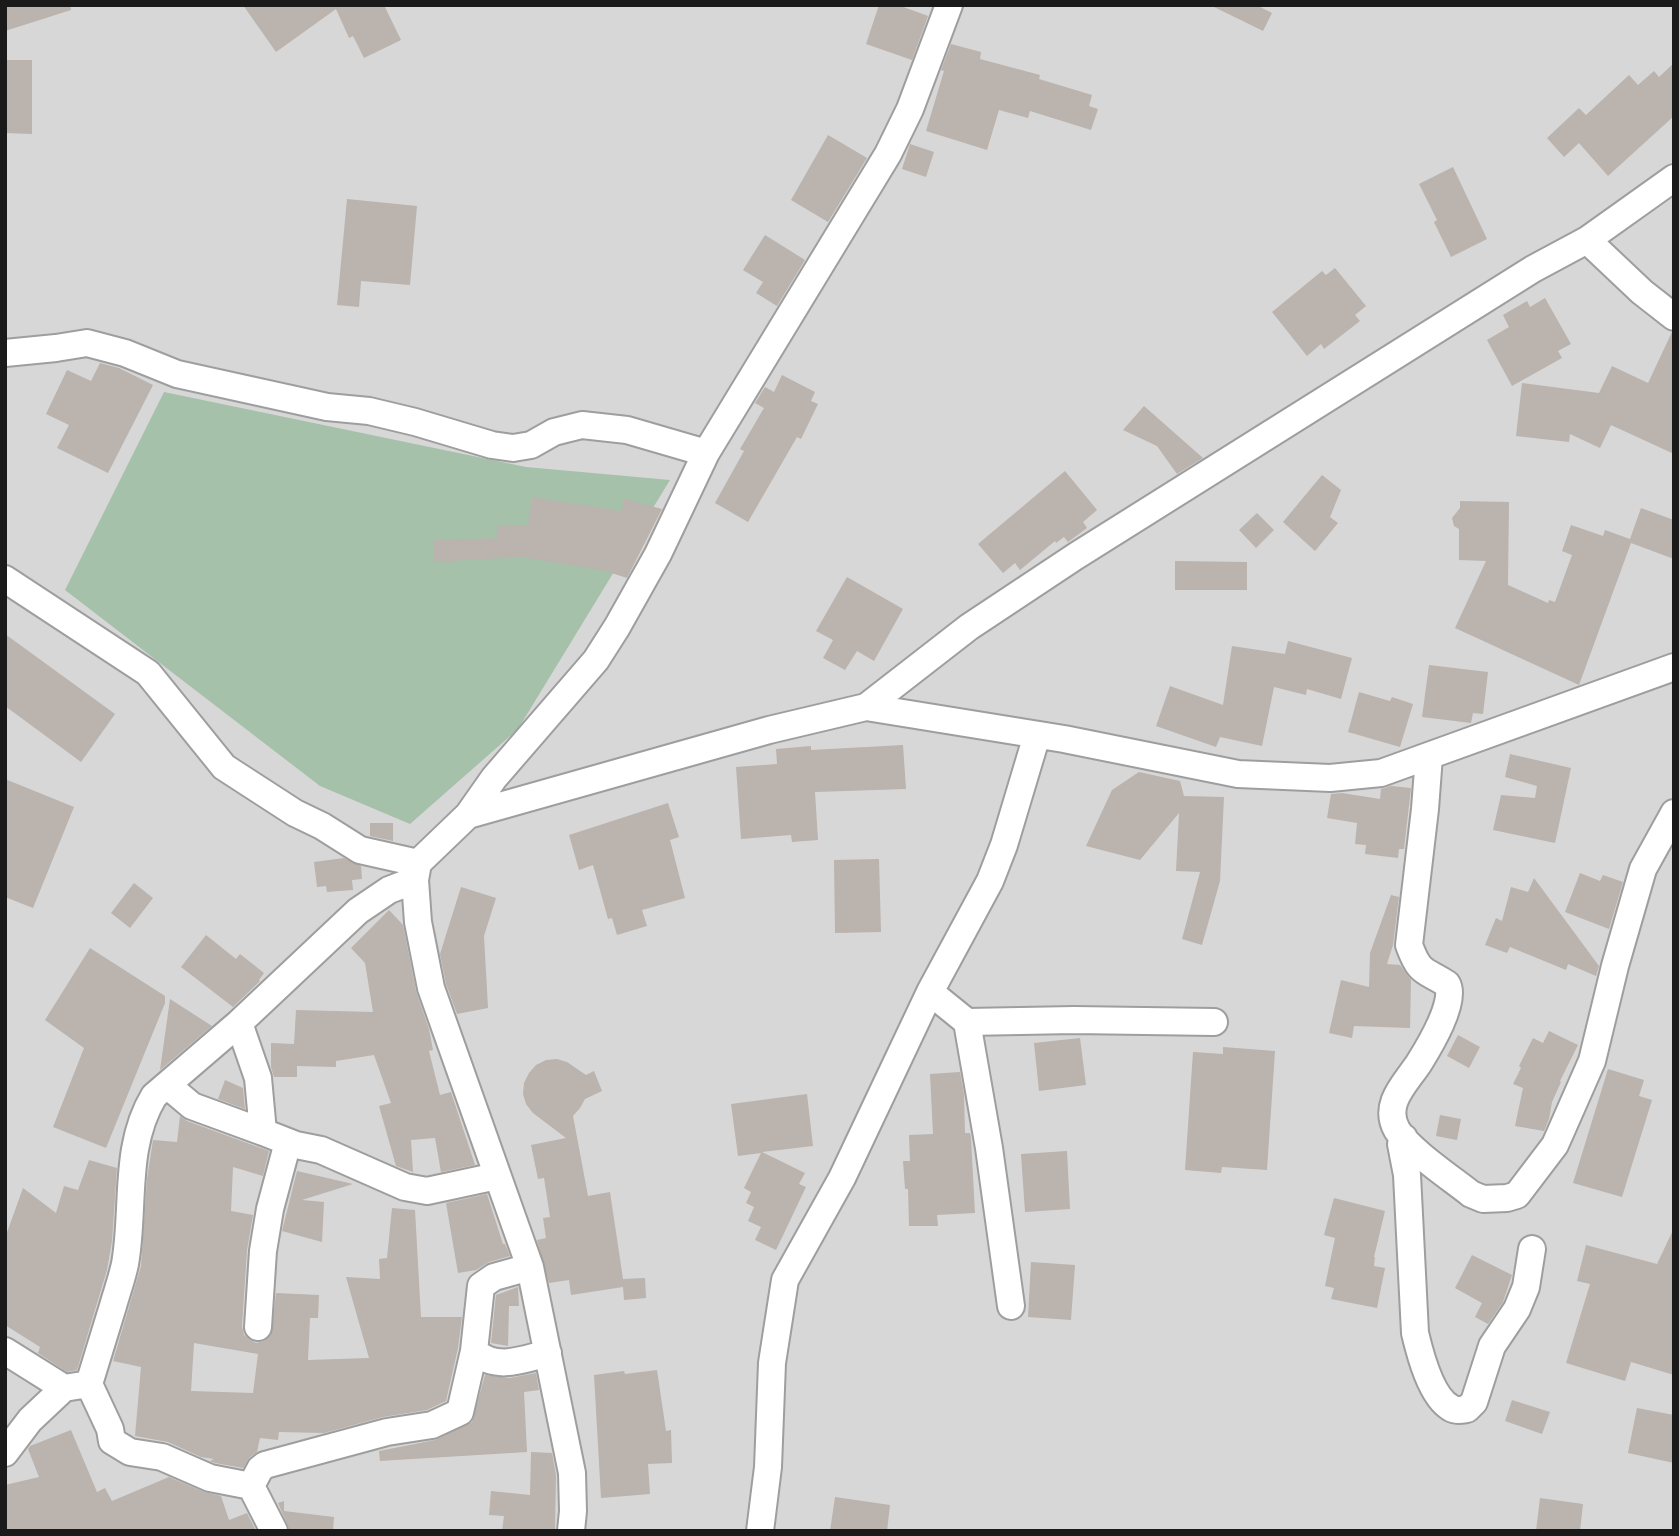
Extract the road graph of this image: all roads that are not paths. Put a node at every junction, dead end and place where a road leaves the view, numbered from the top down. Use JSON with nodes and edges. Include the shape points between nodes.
{"nodes":[{"id":1,"x":949,"y":5,"type":"edge"},
{"id":2,"x":1674,"y":178,"type":"edge"},
{"id":3,"x":1587,"y":240,"type":"junction"},
{"id":4,"x":1674,"y":317,"type":"edge"},
{"id":5,"x":5,"y":353,"type":"edge"},
{"id":6,"x":706,"y":453,"type":"junction"},
{"id":7,"x":11,"y":587,"type":"edge"},
{"id":8,"x":1674,"y":667,"type":"edge"},
{"id":9,"x":866,"y":706,"type":"junction"},
{"id":10,"x":1037,"y":735,"type":"junction"},
{"id":11,"x":1429,"y":756,"type":"junction"},
{"id":12,"x":1674,"y":813,"type":"edge"},
{"id":13,"x":468,"y":815,"type":"junction"},
{"id":14,"x":416,"y":871,"type":"junction"},
{"id":15,"x":930,"y":992,"type":"junction"},
{"id":16,"x":967,"y":1022,"type":"junction"},
{"id":17,"x":239,"y":1023,"type":"junction"},
{"id":18,"x":1214,"y":1023,"type":"dead end"},
{"id":19,"x":167,"y":1085,"type":"junction"},
{"id":20,"x":263,"y":1132,"type":"junction"},
{"id":21,"x":1404,"y":1138,"type":"junction"},
{"id":22,"x":288,"y":1142,"type":"junction"},
{"id":23,"x":497,"y":1176,"type":"junction"},
{"id":24,"x":1532,"y":1249,"type":"dead end"},
{"id":25,"x":530,"y":1267,"type":"junction"},
{"id":26,"x":1011,"y":1306,"type":"dead end"},
{"id":27,"x":258,"y":1327,"type":"dead end"},
{"id":28,"x":5,"y":1351,"type":"edge"},
{"id":29,"x":474,"y":1351,"type":"junction"},
{"id":30,"x":548,"y":1353,"type":"junction"},
{"id":31,"x":77,"y":1386,"type":"junction"},
{"id":32,"x":5,"y":1452,"type":"edge"},
{"id":33,"x":251,"y":1486,"type":"junction"},
{"id":34,"x":274,"y":1531,"type":"edge"},
{"id":35,"x":571,"y":1531,"type":"edge"},
{"id":36,"x":760,"y":1531,"type":"edge"}],
"edges":[{"from":1,"to":6,"type":"street","via":[[888,154]]},
{"from":2,"to":3,"type":"street"},
{"from":3,"to":4,"type":"street"},
{"from":3,"to":9,"type":"street","via":[[1533,269],[1076,556],[969,628]]},
{"from":5,"to":6,"type":"street","via":[[87,343],[177,374],[327,407],[369,411],[513,449],[582,425],[627,430]]},
{"from":6,"to":13,"type":"street","via":[[658,554],[596,660],[494,778]]},
{"from":7,"to":14,"type":"street","via":[[148,673],[224,767],[360,850]]},
{"from":8,"to":11,"type":"street"},
{"from":9,"to":10,"type":"street"},
{"from":9,"to":13,"type":"street"},
{"from":10,"to":11,"type":"street","via":[[1251,775],[1330,778],[1381,773]]},
{"from":10,"to":15,"type":"street","via":[[990,881]]},
{"from":11,"to":21,"type":"street","via":[[1409,945],[1425,974],[1447,984],[1450,991],[1448,1009],[1394,1103],[1395,1127]]},
{"from":12,"to":21,"type":"street","via":[[1635,892],[1592,1060],[1555,1145],[1529,1182],[1517,1195],[1483,1199]]},
{"from":13,"to":14,"type":"street"},
{"from":14,"to":17,"type":"street","via":[[358,911]]},
{"from":14,"to":23,"type":"street","via":[[418,922],[431,988]]},
{"from":15,"to":16,"type":"street"},
{"from":15,"to":36,"type":"street","via":[[842,1178],[785,1280],[772,1363]]},
{"from":16,"to":18,"type":"street"},
{"from":16,"to":26,"type":"street"},
{"from":17,"to":19,"type":"street"},
{"from":17,"to":20,"type":"street","via":[[258,1078]]},
{"from":19,"to":20,"type":"street","via":[[192,1106]]},
{"from":19,"to":31,"type":"street","via":[[145,1110],[135,1144],[124,1268]]},
{"from":20,"to":22,"type":"street"},
{"from":21,"to":24,"type":"street","via":[[1401,1147],[1407,1175],[1415,1333],[1437,1393],[1454,1410],[1467,1409],[1474,1402],[1492,1346],[1526,1287]]},
{"from":22,"to":23,"type":"street","via":[[321,1150],[405,1187],[426,1191]]},
{"from":22,"to":27,"type":"street","via":[[263,1251]]},
{"from":23,"to":25,"type":"street"},
{"from":25,"to":29,"type":"street","via":[[494,1277],[481,1286]]},
{"from":25,"to":30,"type":"street"},
{"from":28,"to":31,"type":"street"},
{"from":29,"to":30,"type":"street","via":[[484,1361],[506,1364]]},
{"from":29,"to":33,"type":"street","via":[[460,1412],[432,1425],[387,1432],[265,1465]]},
{"from":30,"to":35,"type":"street","via":[[572,1473]]},
{"from":31,"to":32,"type":"street","via":[[30,1420]]},
{"from":31,"to":33,"type":"street","via":[[110,1429],[112,1441],[130,1452],[162,1457],[210,1478]]},
{"from":33,"to":34,"type":"street"}]}
